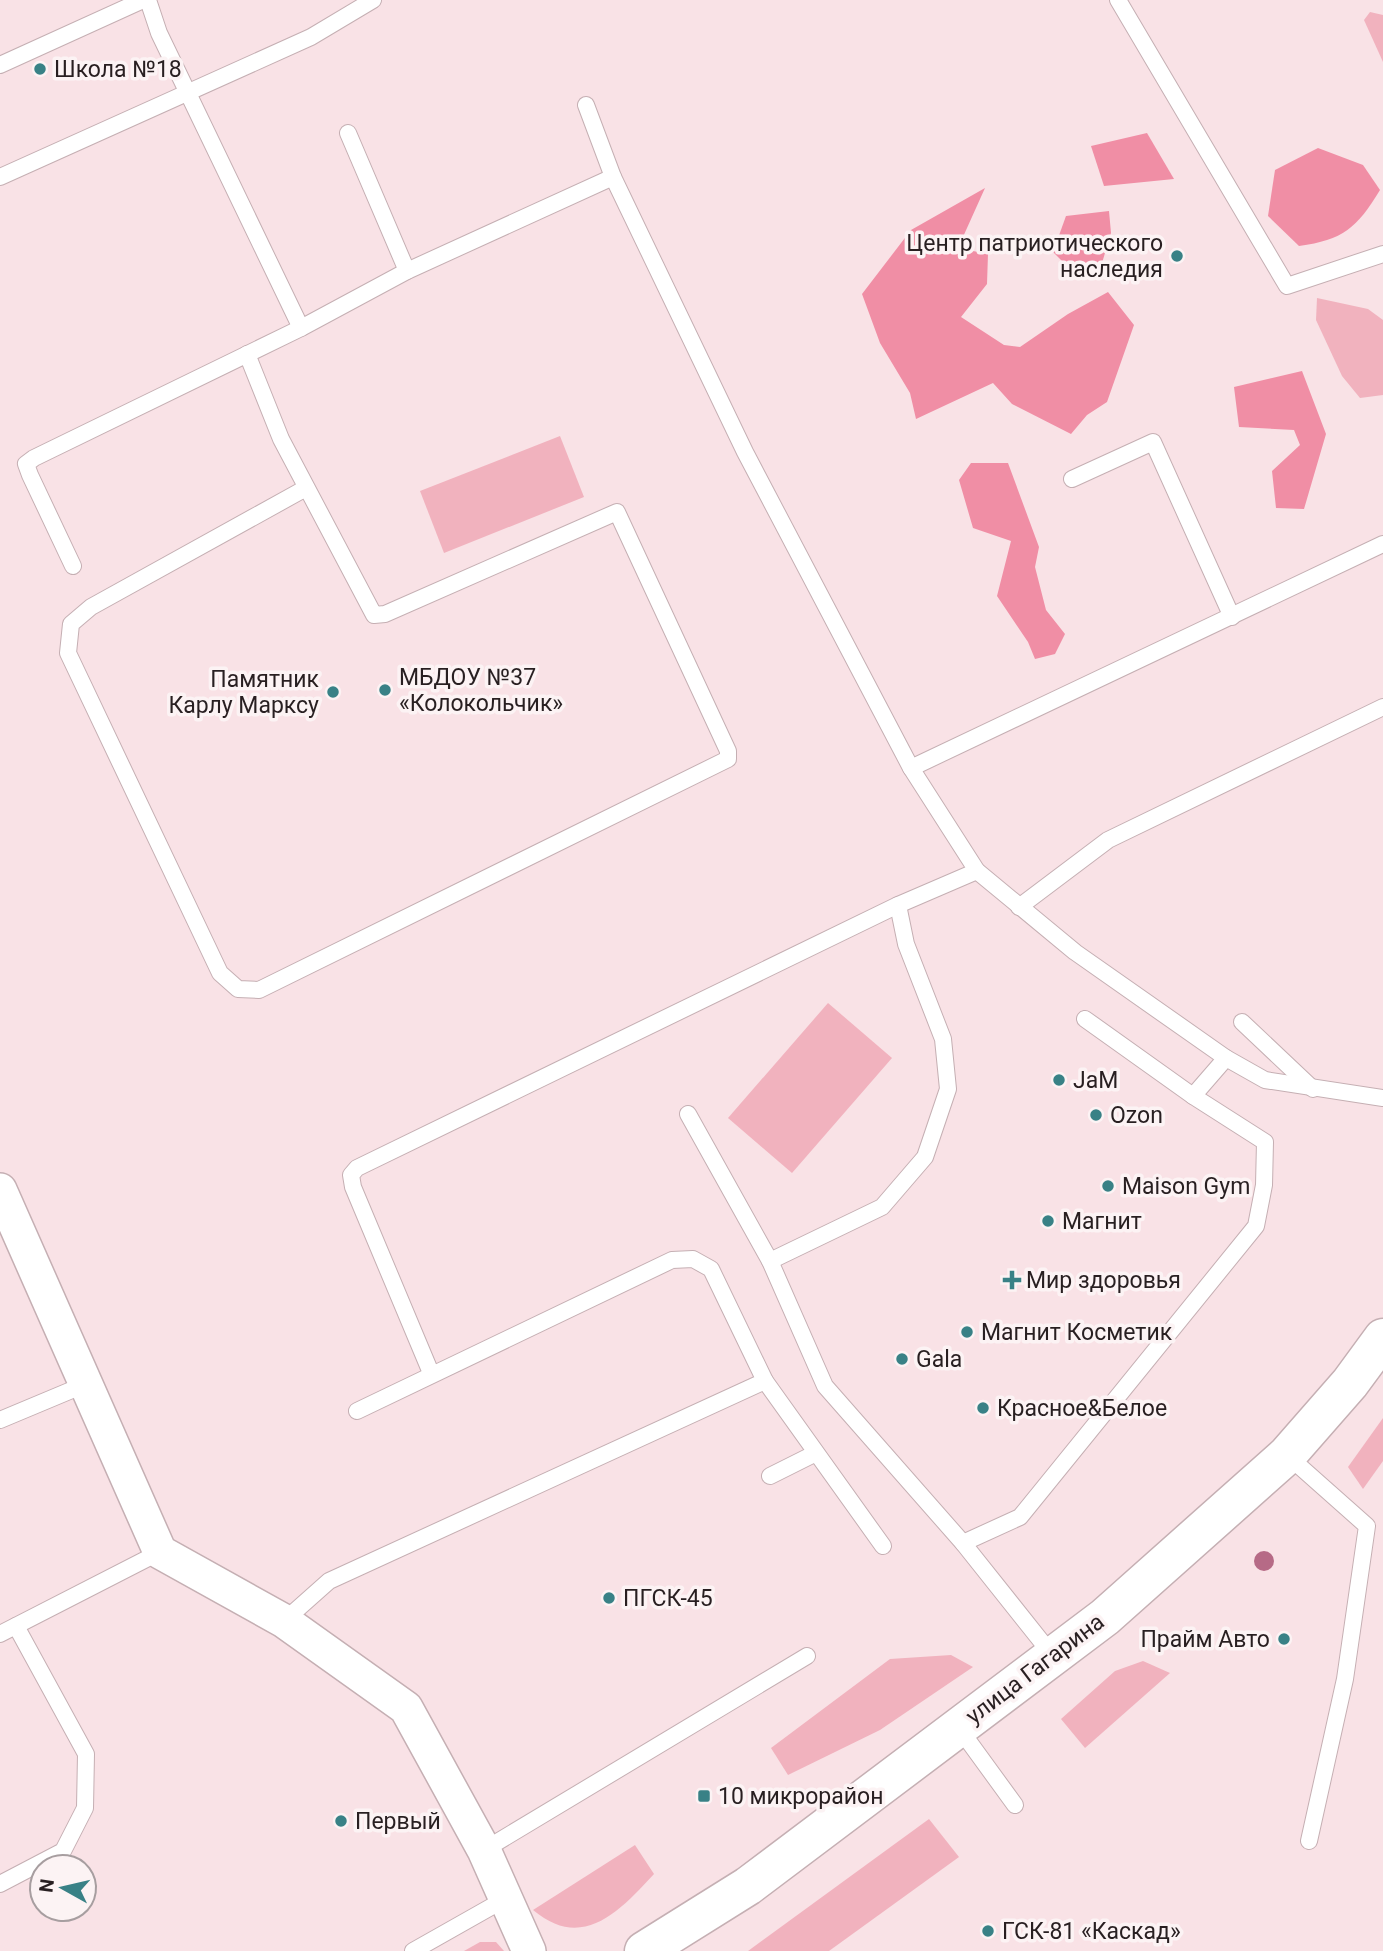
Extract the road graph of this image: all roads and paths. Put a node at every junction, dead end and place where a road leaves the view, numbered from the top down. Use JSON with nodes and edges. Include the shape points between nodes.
{"nodes":[{"id":1,"x":143,"y":0,"type":"edge"},
{"id":2,"x":148,"y":0,"type":"edge"},
{"id":3,"x":373,"y":0,"type":"edge"},
{"id":4,"x":1118,"y":0,"type":"edge"},
{"id":5,"x":0,"y":65,"type":"edge"},
{"id":6,"x":187,"y":92,"type":"junction"},
{"id":7,"x":586,"y":105,"type":"dead end"},
{"id":8,"x":348,"y":133,"type":"dead end"},
{"id":9,"x":0,"y":177,"type":"edge"},
{"id":10,"x":613,"y":177,"type":"junction"},
{"id":11,"x":1383,"y":254,"type":"edge"},
{"id":12,"x":407,"y":271,"type":"junction"},
{"id":13,"x":301,"y":328,"type":"junction"},
{"id":14,"x":247,"y":354,"type":"junction"},
{"id":15,"x":1072,"y":479,"type":"dead end"},
{"id":16,"x":306,"y":488,"type":"junction"},
{"id":17,"x":1383,"y":544,"type":"edge"},
{"id":18,"x":73,"y":566,"type":"dead end"},
{"id":19,"x":1232,"y":617,"type":"junction"},
{"id":20,"x":1383,"y":707,"type":"edge"},
{"id":21,"x":911,"y":768,"type":"junction"},
{"id":22,"x":977,"y":870,"type":"junction"},
{"id":23,"x":898,"y":905,"type":"junction"},
{"id":24,"x":1019,"y":906,"type":"junction"},
{"id":25,"x":1085,"y":1019,"type":"dead end"},
{"id":26,"x":1242,"y":1021,"type":"dead end"},
{"id":27,"x":1226,"y":1058,"type":"junction"},
{"id":28,"x":1313,"y":1090,"type":"junction"},
{"id":29,"x":1193,"y":1096,"type":"junction"},
{"id":30,"x":1383,"y":1098,"type":"edge"},
{"id":31,"x":688,"y":1114,"type":"dead end"},
{"id":32,"x":0,"y":1189,"type":"edge"},
{"id":33,"x":770,"y":1261,"type":"junction"},
{"id":34,"x":1383,"y":1338,"type":"edge"},
{"id":35,"x":431,"y":1373,"type":"junction"},
{"id":36,"x":765,"y":1381,"type":"junction"},
{"id":37,"x":86,"y":1384,"type":"junction"},
{"id":38,"x":357,"y":1411,"type":"dead end"},
{"id":39,"x":0,"y":1420,"type":"edge"},
{"id":40,"x":816,"y":1453,"type":"junction"},
{"id":41,"x":1287,"y":1455,"type":"junction"},
{"id":42,"x":770,"y":1476,"type":"dead end"},
{"id":43,"x":963,"y":1543,"type":"junction"},
{"id":44,"x":883,"y":1546,"type":"dead end"},
{"id":45,"x":160,"y":1552,"type":"junction"},
{"id":46,"x":284,"y":1621,"type":"junction"},
{"id":47,"x":16,"y":1626,"type":"junction"},
{"id":48,"x":0,"y":1634,"type":"edge"},
{"id":49,"x":807,"y":1656,"type":"dead end"},
{"id":50,"x":1053,"y":1657,"type":"junction"},
{"id":51,"x":959,"y":1728,"type":"junction"},
{"id":52,"x":1015,"y":1805,"type":"dead end"},
{"id":53,"x":1309,"y":1841,"type":"dead end"},
{"id":54,"x":484,"y":1850,"type":"junction"},
{"id":55,"x":0,"y":1884,"type":"edge"},
{"id":56,"x":505,"y":1899,"type":"junction"},
{"id":57,"x":413,"y":1951,"type":"edge"},
{"id":58,"x":529,"y":1951,"type":"edge"},
{"id":59,"x":644,"y":1951,"type":"edge"}],
"edges":[{"from":1,"to":5,"type":"lane"},
{"from":2,"to":6,"type":"lane"},
{"from":3,"to":6,"type":"lane","via":[[311,37]]},
{"from":4,"to":11,"type":"lane","via":[[1287,286]]},
{"from":6,"to":9,"type":"lane"},
{"from":6,"to":13,"type":"lane"},
{"from":7,"to":10,"type":"lane"},
{"from":8,"to":12,"type":"lane"},
{"from":10,"to":12,"type":"lane"},
{"from":10,"to":21,"type":"lane","via":[[745,452]]},
{"from":12,"to":13,"type":"lane"},
{"from":13,"to":14,"type":"lane"},
{"from":14,"to":16,"type":"lane"},
{"from":14,"to":18,"type":"lane","via":[[26,464]]},
{"from":15,"to":19,"type":"lane","via":[[1153,442]]},
{"from":16,"to":16,"type":"lane","via":[[91,607],[71,624],[68,653],[220,973],[237,989],[259,990],[728,760],[728,751],[617,512],[374,615]]},
{"from":17,"to":19,"type":"lane"},
{"from":19,"to":21,"type":"lane"},
{"from":20,"to":24,"type":"lane","via":[[1108,840]]},
{"from":21,"to":22,"type":"lane"},
{"from":22,"to":23,"type":"lane"},
{"from":22,"to":24,"type":"lane"},
{"from":23,"to":33,"type":"lane","via":[[906,944],[943,1039],[948,1089],[925,1157],[882,1207]]},
{"from":23,"to":35,"type":"lane","via":[[357,1168],[351,1175],[353,1188]]},
{"from":24,"to":27,"type":"lane","via":[[1075,952]]},
{"from":25,"to":29,"type":"lane"},
{"from":26,"to":28,"type":"lane"},
{"from":27,"to":28,"type":"lane","via":[[1265,1080]]},
{"from":27,"to":29,"type":"lane"},
{"from":28,"to":30,"type":"lane"},
{"from":29,"to":43,"type":"lane","via":[[1265,1142],[1265,1185],[1256,1226],[1020,1517]]},
{"from":31,"to":33,"type":"lane"},
{"from":32,"to":37,"type":"street"},
{"from":33,"to":43,"type":"lane","via":[[825,1386]]},
{"from":34,"to":41,"type":"main road","name":"улица Гагарина"},
{"from":35,"to":36,"type":"lane","via":[[672,1260],[693,1259],[711,1269]]},
{"from":35,"to":38,"type":"lane"},
{"from":36,"to":40,"type":"lane"},
{"from":36,"to":46,"type":"lane","via":[[329,1581]]},
{"from":37,"to":39,"type":"lane"},
{"from":37,"to":45,"type":"street"},
{"from":40,"to":42,"type":"lane"},
{"from":40,"to":44,"type":"lane"},
{"from":41,"to":50,"type":"main road","name":"улица Гагарина"},
{"from":41,"to":53,"type":"lane","via":[[1367,1526],[1345,1679]]},
{"from":43,"to":50,"type":"lane"},
{"from":45,"to":46,"type":"street"},
{"from":45,"to":47,"type":"lane"},
{"from":46,"to":54,"type":"street","via":[[406,1708]]},
{"from":47,"to":48,"type":"lane"},
{"from":47,"to":55,"type":"lane","via":[[86,1754],[85,1808],[63,1851]]},
{"from":49,"to":54,"type":"lane"},
{"from":50,"to":51,"type":"main road","name":"улица Гагарина"},
{"from":51,"to":52,"type":"lane"},
{"from":51,"to":59,"type":"main road","name":"улица Гагарина","via":[[748,1886]]},
{"from":54,"to":56,"type":"street"},
{"from":56,"to":57,"type":"lane"},
{"from":56,"to":58,"type":"street"}]}
